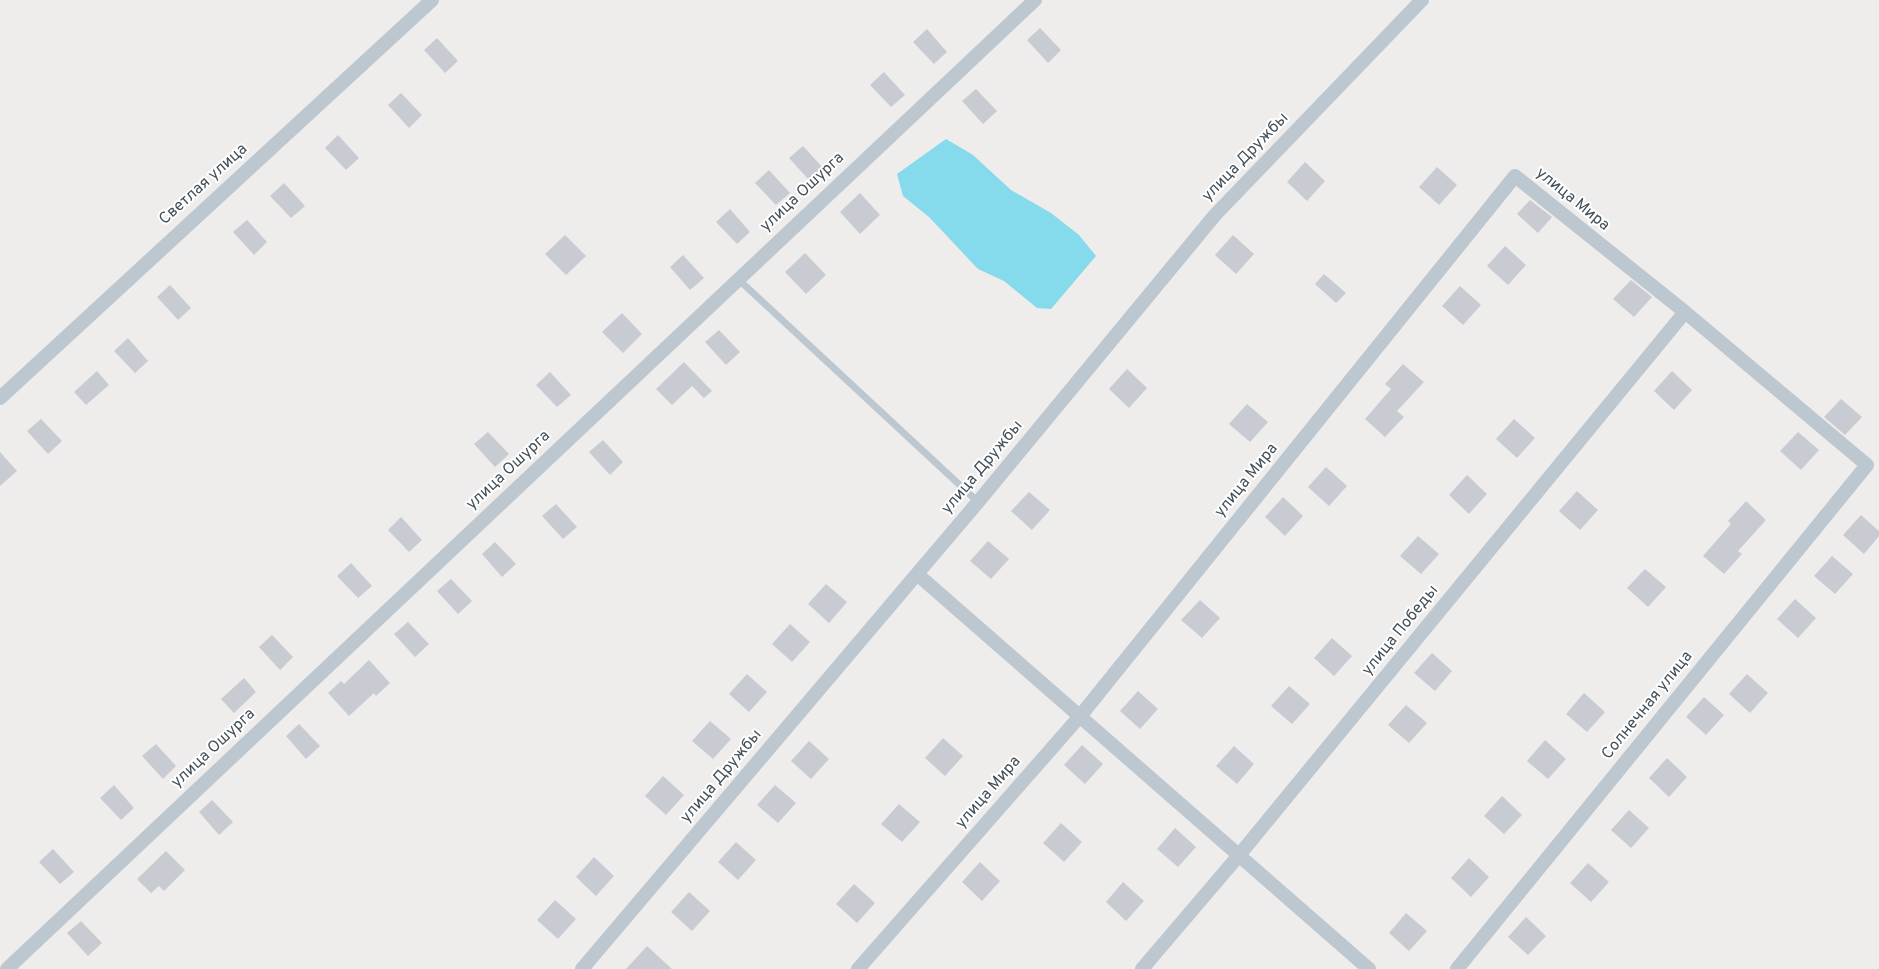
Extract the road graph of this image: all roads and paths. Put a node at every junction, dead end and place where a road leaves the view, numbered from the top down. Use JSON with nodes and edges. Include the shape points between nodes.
{"nodes":[{"id":1,"x":432,"y":0,"type":"edge"},
{"id":2,"x":1035,"y":0,"type":"edge"},
{"id":3,"x":1422,"y":0,"type":"edge"},
{"id":4,"x":737,"y":279,"type":"junction"},
{"id":5,"x":1685,"y":312,"type":"junction"},
{"id":6,"x":0,"y":398,"type":"edge"},
{"id":7,"x":978,"y":502,"type":"junction"},
{"id":8,"x":917,"y":574,"type":"junction"},
{"id":9,"x":1080,"y":715,"type":"junction"},
{"id":10,"x":1240,"y":854,"type":"junction"},
{"id":11,"x":8,"y":969,"type":"edge"},
{"id":12,"x":582,"y":969,"type":"edge"},
{"id":13,"x":858,"y":969,"type":"edge"},
{"id":14,"x":1142,"y":969,"type":"edge"},
{"id":15,"x":1369,"y":969,"type":"edge"},
{"id":16,"x":1457,"y":969,"type":"edge"}],
"edges":[{"from":1,"to":6,"type":"street","name":"Светлая улица"},
{"from":2,"to":4,"type":"street","name":"улица Ошурга"},
{"from":3,"to":7,"type":"street","name":"улица Дружбы","via":[[1215,215]]},
{"from":4,"to":7,"type":"lane"},
{"from":4,"to":11,"type":"street","name":"улица Ошурга"},
{"from":5,"to":9,"type":"street","name":"улица Мира","via":[[1515,176]]},
{"from":5,"to":10,"type":"street","name":"улица Победы"},
{"from":5,"to":16,"type":"street","name":"Солнечная улица","via":[[1867,465]]},
{"from":7,"to":8,"type":"street","name":"улица Дружбы"},
{"from":8,"to":9,"type":"street"},
{"from":8,"to":12,"type":"street","name":"улица Дружбы"},
{"from":9,"to":10,"type":"street"},
{"from":9,"to":13,"type":"street","name":"улица Мира"},
{"from":10,"to":14,"type":"street","name":"улица Победы"},
{"from":10,"to":15,"type":"street"}]}
